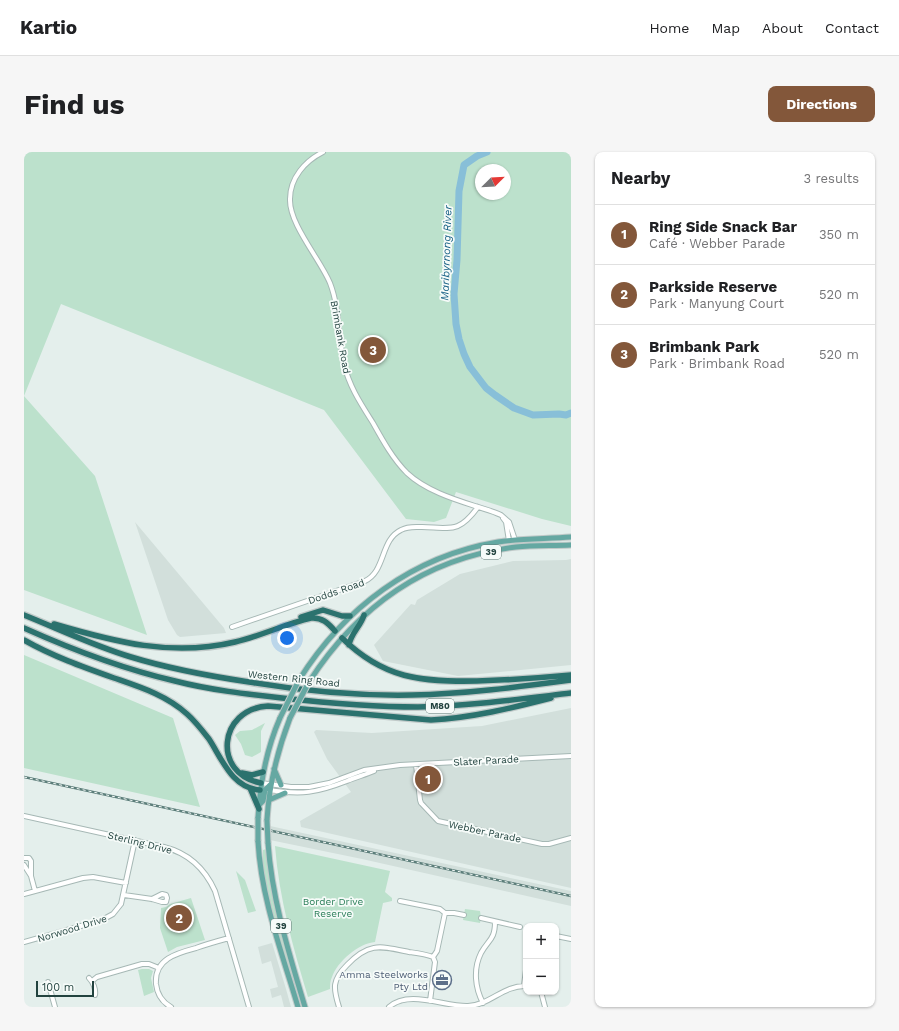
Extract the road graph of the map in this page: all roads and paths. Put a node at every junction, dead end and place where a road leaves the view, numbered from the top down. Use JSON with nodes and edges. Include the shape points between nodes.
{"nodes":[{"id":1,"x":322,"y":152,"type":"edge"},
{"id":2,"x":478,"y":507,"type":"junction"},
{"id":3,"x":571,"y":538,"type":"edge"},
{"id":4,"x":512,"y":540,"type":"junction"},
{"id":5,"x":571,"y":545,"type":"edge"},
{"id":6,"x":516,"y":547,"type":"junction"},
{"id":7,"x":24,"y":615,"type":"edge"},
{"id":8,"x":364,"y":615,"type":"junction"},
{"id":9,"x":350,"y":616,"type":"junction"},
{"id":10,"x":31,"y":618,"type":"junction"},
{"id":11,"x":232,"y":627,"type":"dead end"},
{"id":12,"x":24,"y":628,"type":"edge"},
{"id":13,"x":335,"y":631,"type":"junction"},
{"id":14,"x":266,"y":633,"type":"junction"},
{"id":15,"x":342,"y":638,"type":"junction"},
{"id":16,"x":24,"y":640,"type":"edge"},
{"id":17,"x":350,"y":645,"type":"junction"},
{"id":18,"x":571,"y":675,"type":"edge"},
{"id":19,"x":571,"y":680,"type":"edge"},
{"id":20,"x":571,"y":694,"type":"edge"},
{"id":21,"x":571,"y":756,"type":"edge"},
{"id":22,"x":416,"y":765,"type":"junction"},
{"id":23,"x":274,"y":769,"type":"junction"},
{"id":24,"x":378,"y":769,"type":"junction"},
{"id":25,"x":238,"y":771,"type":"junction"},
{"id":26,"x":264,"y":772,"type":"junction"},
{"id":27,"x":261,"y":783,"type":"junction"},
{"id":28,"x":271,"y":784,"type":"junction"},
{"id":29,"x":281,"y":786,"type":"junction"},
{"id":30,"x":250,"y":788,"type":"junction"},
{"id":31,"x":265,"y":790,"type":"junction"},
{"id":32,"x":285,"y":792,"type":"junction"},
{"id":33,"x":269,"y":800,"type":"junction"},
{"id":34,"x":259,"y":807,"type":"junction"},
{"id":35,"x":24,"y":816,"type":"edge"},
{"id":36,"x":571,"y":838,"type":"edge"},
{"id":37,"x":135,"y":840,"type":"junction"},
{"id":38,"x":24,"y":858,"type":"edge"},
{"id":39,"x":24,"y":865,"type":"edge"},
{"id":40,"x":31,"y":876,"type":"junction"},
{"id":41,"x":126,"y":883,"type":"junction"},
{"id":42,"x":35,"y":891,"type":"junction"},
{"id":43,"x":24,"y":894,"type":"edge"},
{"id":44,"x":124,"y":895,"type":"junction"},
{"id":45,"x":152,"y":899,"type":"dead end"},
{"id":46,"x":400,"y":901,"type":"dead end"},
{"id":47,"x":445,"y":913,"type":"junction"},
{"id":48,"x":464,"y":915,"type":"dead end"},
{"id":49,"x":481,"y":918,"type":"dead end"},
{"id":50,"x":495,"y":922,"type":"junction"},
{"id":51,"x":520,"y":927,"type":"dead end"},
{"id":52,"x":559,"y":937,"type":"edge"},
{"id":53,"x":229,"y":938,"type":"junction"},
{"id":54,"x":571,"y":939,"type":"edge"},
{"id":55,"x":24,"y":942,"type":"edge"},
{"id":56,"x":433,"y":957,"type":"junction"},
{"id":57,"x":159,"y":968,"type":"junction"},
{"id":58,"x":48,"y":982,"type":"dead end"},
{"id":59,"x":523,"y":986,"type":"edge"},
{"id":60,"x":95,"y":995,"type":"dead end"},
{"id":61,"x":542,"y":995,"type":"edge"},
{"id":62,"x":430,"y":1001,"type":"junction"},
{"id":63,"x":483,"y":1003,"type":"junction"},
{"id":64,"x":55,"y":1007,"type":"edge"},
{"id":65,"x":170,"y":1007,"type":"edge"},
{"id":66,"x":249,"y":1007,"type":"edge"},
{"id":67,"x":298,"y":1007,"type":"edge"},
{"id":68,"x":305,"y":1007,"type":"edge"},
{"id":69,"x":339,"y":1007,"type":"edge"},
{"id":70,"x":389,"y":1007,"type":"edge"},
{"id":71,"x":545,"y":1007,"type":"edge"}],
"edges":[{"from":1,"to":2,"type":"street","name":"Brimbank Road","via":[[309,161],[297,176],[291,188],[290,206],[295,221],[333,291],[350,384],[392,454],[408,473],[424,486]]},
{"from":2,"to":4,"type":"street","name":"Brimbank Road","via":[[501,515],[509,522]]},
{"from":2,"to":11,"type":"street","name":"Dodds Road","via":[[468,520],[459,526],[411,526],[396,532],[388,542],[377,569],[365,581]]},
{"from":3,"to":4,"type":"main road","number":"39"},
{"from":4,"to":6,"type":"main road"},
{"from":4,"to":9,"type":"main road","number":"39","via":[[448,555],[420,568],[390,585]]},
{"from":5,"to":6,"type":"main road","number":"39"},
{"from":6,"to":8,"type":"main road","number":"39","via":[[477,554],[436,568],[395,590]]},
{"from":7,"to":10,"type":"highway","name":"Western Ring Road","number":"M80"},
{"from":8,"to":15,"type":"main road","number":"39"},
{"from":8,"to":17,"type":"highway","via":[[351,638]]},
{"from":9,"to":13,"type":"main road","number":"39"},
{"from":9,"to":14,"type":"highway","via":[[319,611]]},
{"from":10,"to":14,"type":"highway","via":[[140,646],[164,648],[217,646]]},
{"from":10,"to":19,"type":"highway","name":"Western Ring Road","number":"M80","via":[[131,657],[213,677],[277,687],[412,695],[475,692]]},
{"from":12,"to":20,"type":"highway","number":"M80","via":[[59,644],[124,667],[176,682],[243,694],[339,704],[417,707]]},
{"from":13,"to":14,"type":"highway","via":[[326,621],[315,618]]},
{"from":13,"to":15,"type":"main road"},
{"from":13,"to":26,"type":"main road","number":"39","bridge":true,"via":[[299,680],[270,744]]},
{"from":15,"to":17,"type":"highway"},
{"from":15,"to":23,"type":"main road","number":"39","bridge":true,"via":[[309,682],[290,718]]},
{"from":16,"to":30,"type":"highway","via":[[50,654],[152,691],[171,702],[202,730],[230,774],[240,784]]},
{"from":17,"to":18,"type":"highway","via":[[384,668],[408,677],[429,680],[504,681]]},
{"from":20,"to":25,"type":"highway","via":[[521,706],[431,720],[259,707],[241,716],[229,734],[228,755]]},
{"from":21,"to":22,"type":"street","name":"Slater Parade"},
{"from":22,"to":24,"type":"street","name":"Slater Parade"},
{"from":22,"to":36,"type":"street","name":"Webber Parade","via":[[420,800],[438,821],[542,844]]},
{"from":23,"to":28,"type":"main road","number":"39"},
{"from":23,"to":29,"type":"main road"},
{"from":24,"to":29,"type":"street","name":"Slater Parade","via":[[364,770],[314,787]]},
{"from":24,"to":32,"type":"street","name":"Slater Parade","via":[[322,790]]},
{"from":25,"to":26,"type":"highway","via":[[249,775]]},
{"from":25,"to":27,"type":"highway","via":[[247,778]]},
{"from":26,"to":27,"type":"main road","number":"39"},
{"from":27,"to":28,"type":"street","name":"Slater Parade"},
{"from":27,"to":31,"type":"main road","number":"39"},
{"from":28,"to":29,"type":"street","name":"Slater Parade"},
{"from":28,"to":31,"type":"main road","number":"39"},
{"from":30,"to":31,"type":"highway"},
{"from":30,"to":34,"type":"highway"},
{"from":31,"to":32,"type":"street","name":"Slater Parade"},
{"from":31,"to":33,"type":"main road","number":"39"},
{"from":31,"to":34,"type":"main road","number":"39"},
{"from":32,"to":33,"type":"main road"},
{"from":33,"to":68,"type":"main road","number":"39","bridge":true,"via":[[268,843],[277,910]]},
{"from":34,"to":67,"type":"main road","number":"39","bridge":true,"via":[[258,841],[267,900]]},
{"from":35,"to":37,"type":"street","name":"Sterling Drive"},
{"from":37,"to":41,"type":"street","name":"Norwood Drive"},
{"from":37,"to":53,"type":"street","name":"Sterling Drive","via":[[176,850],[200,867],[215,891]]},
{"from":38,"to":40,"type":"street","via":[[31,861]]},
{"from":39,"to":40,"type":"street"},
{"from":40,"to":42,"type":"street"},
{"from":41,"to":42,"type":"street","via":[[94,877]]},
{"from":41,"to":44,"type":"street","name":"Norwood Drive"},
{"from":42,"to":43,"type":"street"},
{"from":44,"to":45,"type":"street"},
{"from":44,"to":55,"type":"street","name":"Norwood Drive","via":[[116,912],[105,919]]},
{"from":46,"to":47,"type":"street","via":[[440,909]]},
{"from":47,"to":48,"type":"street"},
{"from":47,"to":56,"type":"street","via":[[438,951]]},
{"from":49,"to":50,"type":"street"},
{"from":50,"to":51,"type":"street"},
{"from":50,"to":63,"type":"street","via":[[495,932],[481,953],[476,971],[476,984]]},
{"from":52,"to":54,"type":"street"},
{"from":53,"to":57,"type":"street","via":[[175,954],[165,960]]},
{"from":53,"to":66,"type":"street","name":"Sterling Drive"},
{"from":56,"to":62,"type":"street","via":[[435,962]]},
{"from":56,"to":69,"type":"street","via":[[387,948],[370,948],[363,951],[355,956],[337,977],[335,989]]},
{"from":57,"to":60,"type":"street","via":[[142,964],[90,979]]},
{"from":57,"to":65,"type":"street","via":[[157,988],[163,1001]]},
{"from":58,"to":64,"type":"street"},
{"from":59,"to":63,"type":"street","via":[[504,991]]},
{"from":61,"to":71,"type":"street"},
{"from":62,"to":63,"type":"street","via":[[462,1006]]},
{"from":62,"to":70,"type":"street","via":[[410,999]]}]}
